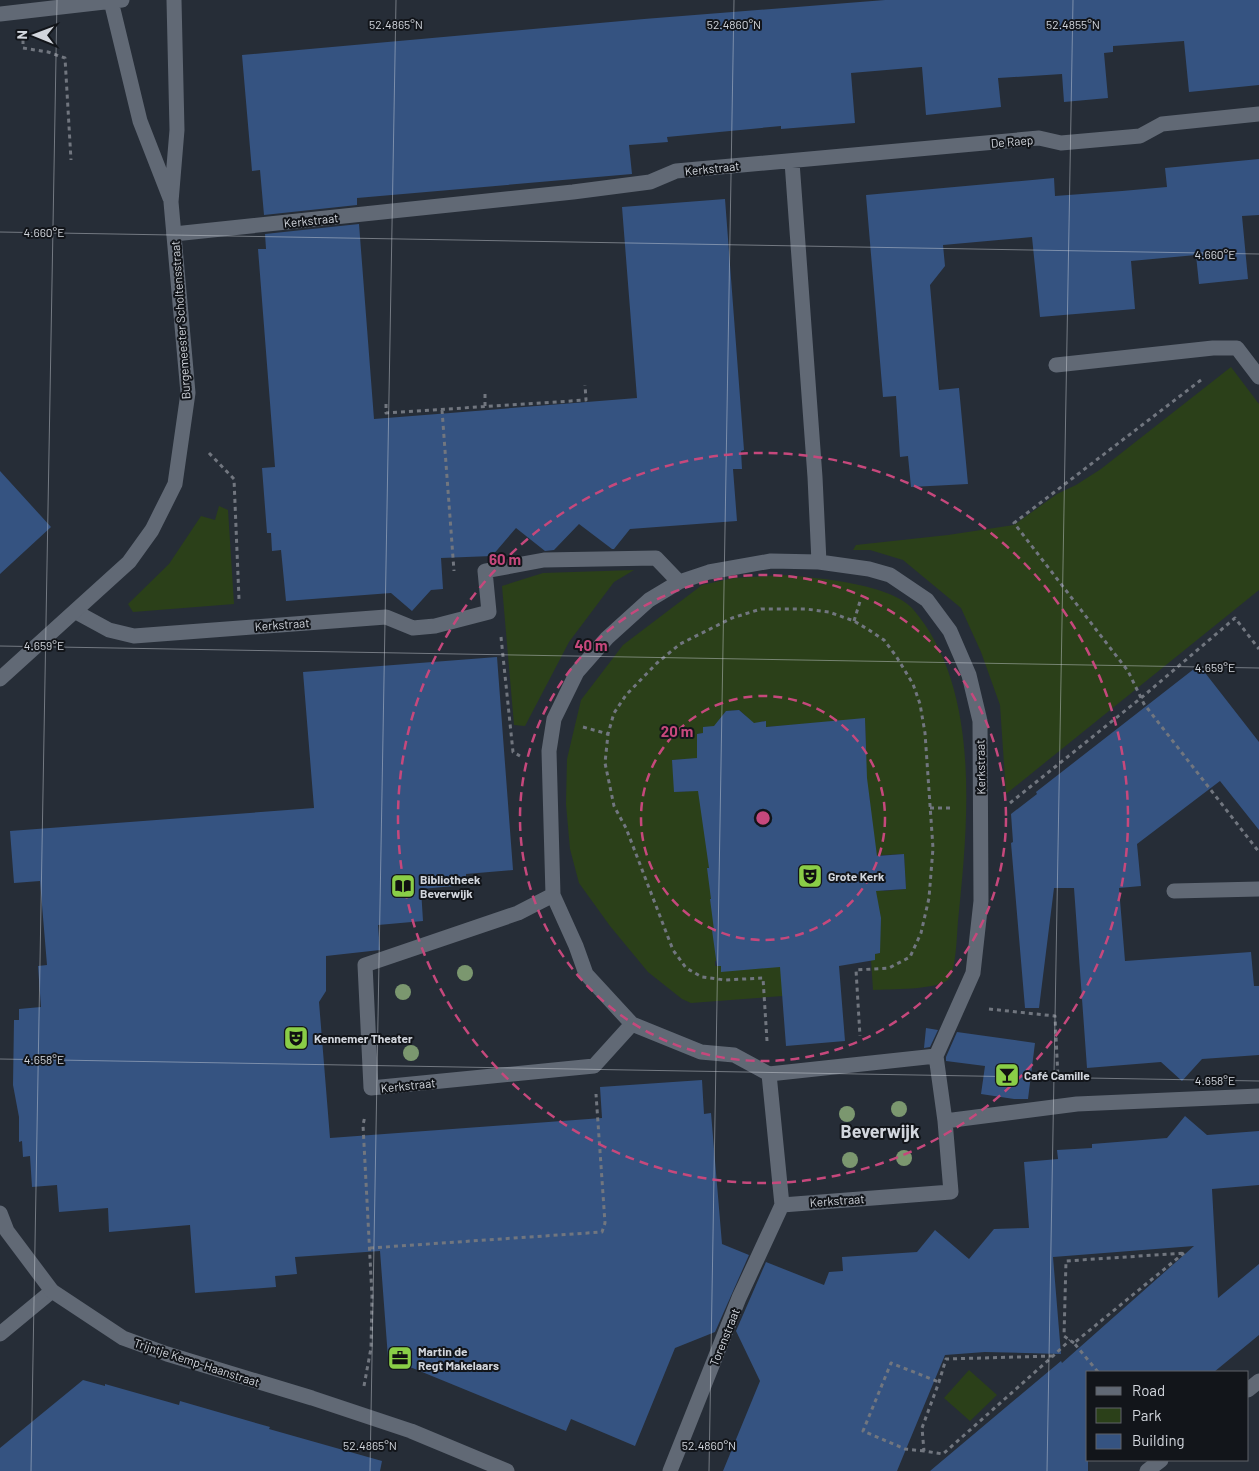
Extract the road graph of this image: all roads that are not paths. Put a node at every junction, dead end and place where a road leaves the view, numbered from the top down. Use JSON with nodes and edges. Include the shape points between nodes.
{"nodes":[{"id":1,"x":174,"y":0,"type":"edge"},
{"id":2,"x":117,"y":1,"type":"edge"},
{"id":3,"x":0,"y":14,"type":"edge"},
{"id":4,"x":1259,"y":114,"type":"edge"},
{"id":5,"x":792,"y":162,"type":"junction"},
{"id":6,"x":172,"y":202,"type":"junction"},
{"id":7,"x":174,"y":234,"type":"junction"},
{"id":8,"x":1056,"y":364,"type":"dead end"},
{"id":9,"x":1259,"y":377,"type":"edge"},
{"id":10,"x":819,"y":562,"type":"junction"},
{"id":11,"x":680,"y":582,"type":"junction"},
{"id":12,"x":76,"y":612,"type":"junction"},
{"id":13,"x":0,"y":679,"type":"edge"},
{"id":14,"x":1259,"y":889,"type":"edge"},
{"id":15,"x":1174,"y":891,"type":"dead end"},
{"id":16,"x":554,"y":895,"type":"junction"},
{"id":17,"x":632,"y":1024,"type":"junction"},
{"id":18,"x":936,"y":1056,"type":"junction"},
{"id":19,"x":769,"y":1074,"type":"junction"},
{"id":20,"x":1259,"y":1096,"type":"edge"},
{"id":21,"x":945,"y":1121,"type":"junction"},
{"id":22,"x":782,"y":1205,"type":"junction"},
{"id":23,"x":0,"y":1213,"type":"edge"},
{"id":24,"x":52,"y":1291,"type":"junction"},
{"id":25,"x":0,"y":1334,"type":"edge"},
{"id":26,"x":1259,"y":1381,"type":"edge"},
{"id":27,"x":1249,"y":1389,"type":"edge"},
{"id":28,"x":1160,"y":1461,"type":"edge"},
{"id":29,"x":507,"y":1471,"type":"edge"},
{"id":30,"x":670,"y":1471,"type":"edge"},
{"id":31,"x":1147,"y":1471,"type":"edge"}],
"edges":[{"from":1,"to":6,"type":"street","name":"Burgemeester Scholtensstraat","via":[[178,130]]},
{"from":2,"to":3,"type":"street"},
{"from":2,"to":6,"type":"street","name":"Burgemeester Scholtensstraat","via":[[140,121]]},
{"from":4,"to":5,"type":"street","name":"De Raep","via":[[1162,124],[1140,136],[1061,143],[1039,138]]},
{"from":5,"to":7,"type":"street","name":"Kerkstraat","via":[[676,172],[650,182],[572,192]]},
{"from":5,"to":10,"type":"street"},
{"from":6,"to":7,"type":"street","name":"Burgemeester Scholtensstraat"},
{"from":7,"to":12,"type":"street","name":"Burgemeester Scholtensstraat","via":[[188,393],[175,484],[152,530],[129,562]]},
{"from":8,"to":9,"type":"street","via":[[1237,348]]},
{"from":10,"to":11,"type":"street","name":"Kerkstraat","via":[[771,561],[743,565]]},
{"from":10,"to":18,"type":"street","name":"Kerkstraat","via":[[890,575],[927,600],[950,631],[969,675],[980,721],[981,901],[973,973]]},
{"from":11,"to":12,"type":"street","name":"Kerkstraat","via":[[656,558],[544,560],[485,571],[489,612],[435,626],[413,628],[386,617],[134,636],[109,630]]},
{"from":11,"to":16,"type":"street","name":"Kerkstraat","via":[[649,600],[607,638],[577,672],[554,719],[548,751]]},
{"from":12,"to":13,"type":"street","name":"Burgemeester Scholtensstraat"},
{"from":14,"to":15,"type":"street"},
{"from":16,"to":17,"type":"street","name":"Kerkstraat","via":[[586,974]]},
{"from":16,"to":17,"type":"street","name":"Kerkstraat","via":[[518,913],[365,965],[371,1088],[594,1066]]},
{"from":17,"to":19,"type":"street","name":"Kerkstraat","via":[[701,1052],[734,1055]]},
{"from":18,"to":19,"type":"street"},
{"from":18,"to":21,"type":"street","name":"Kerkstraat"},
{"from":19,"to":22,"type":"street"},
{"from":20,"to":21,"type":"street","via":[[1077,1104]]},
{"from":21,"to":22,"type":"street","name":"Kerkstraat","via":[[951,1192]]},
{"from":22,"to":30,"type":"street","name":"Torenstraat","via":[[739,1298]]},
{"from":23,"to":24,"type":"street","via":[[7,1231]]},
{"from":24,"to":25,"type":"street"},
{"from":24,"to":29,"type":"street","name":"Trijntje Kemp-Haanstraat","via":[[123,1338],[411,1431]]},
{"from":26,"to":27,"type":"street"},
{"from":28,"to":31,"type":"street"}]}
